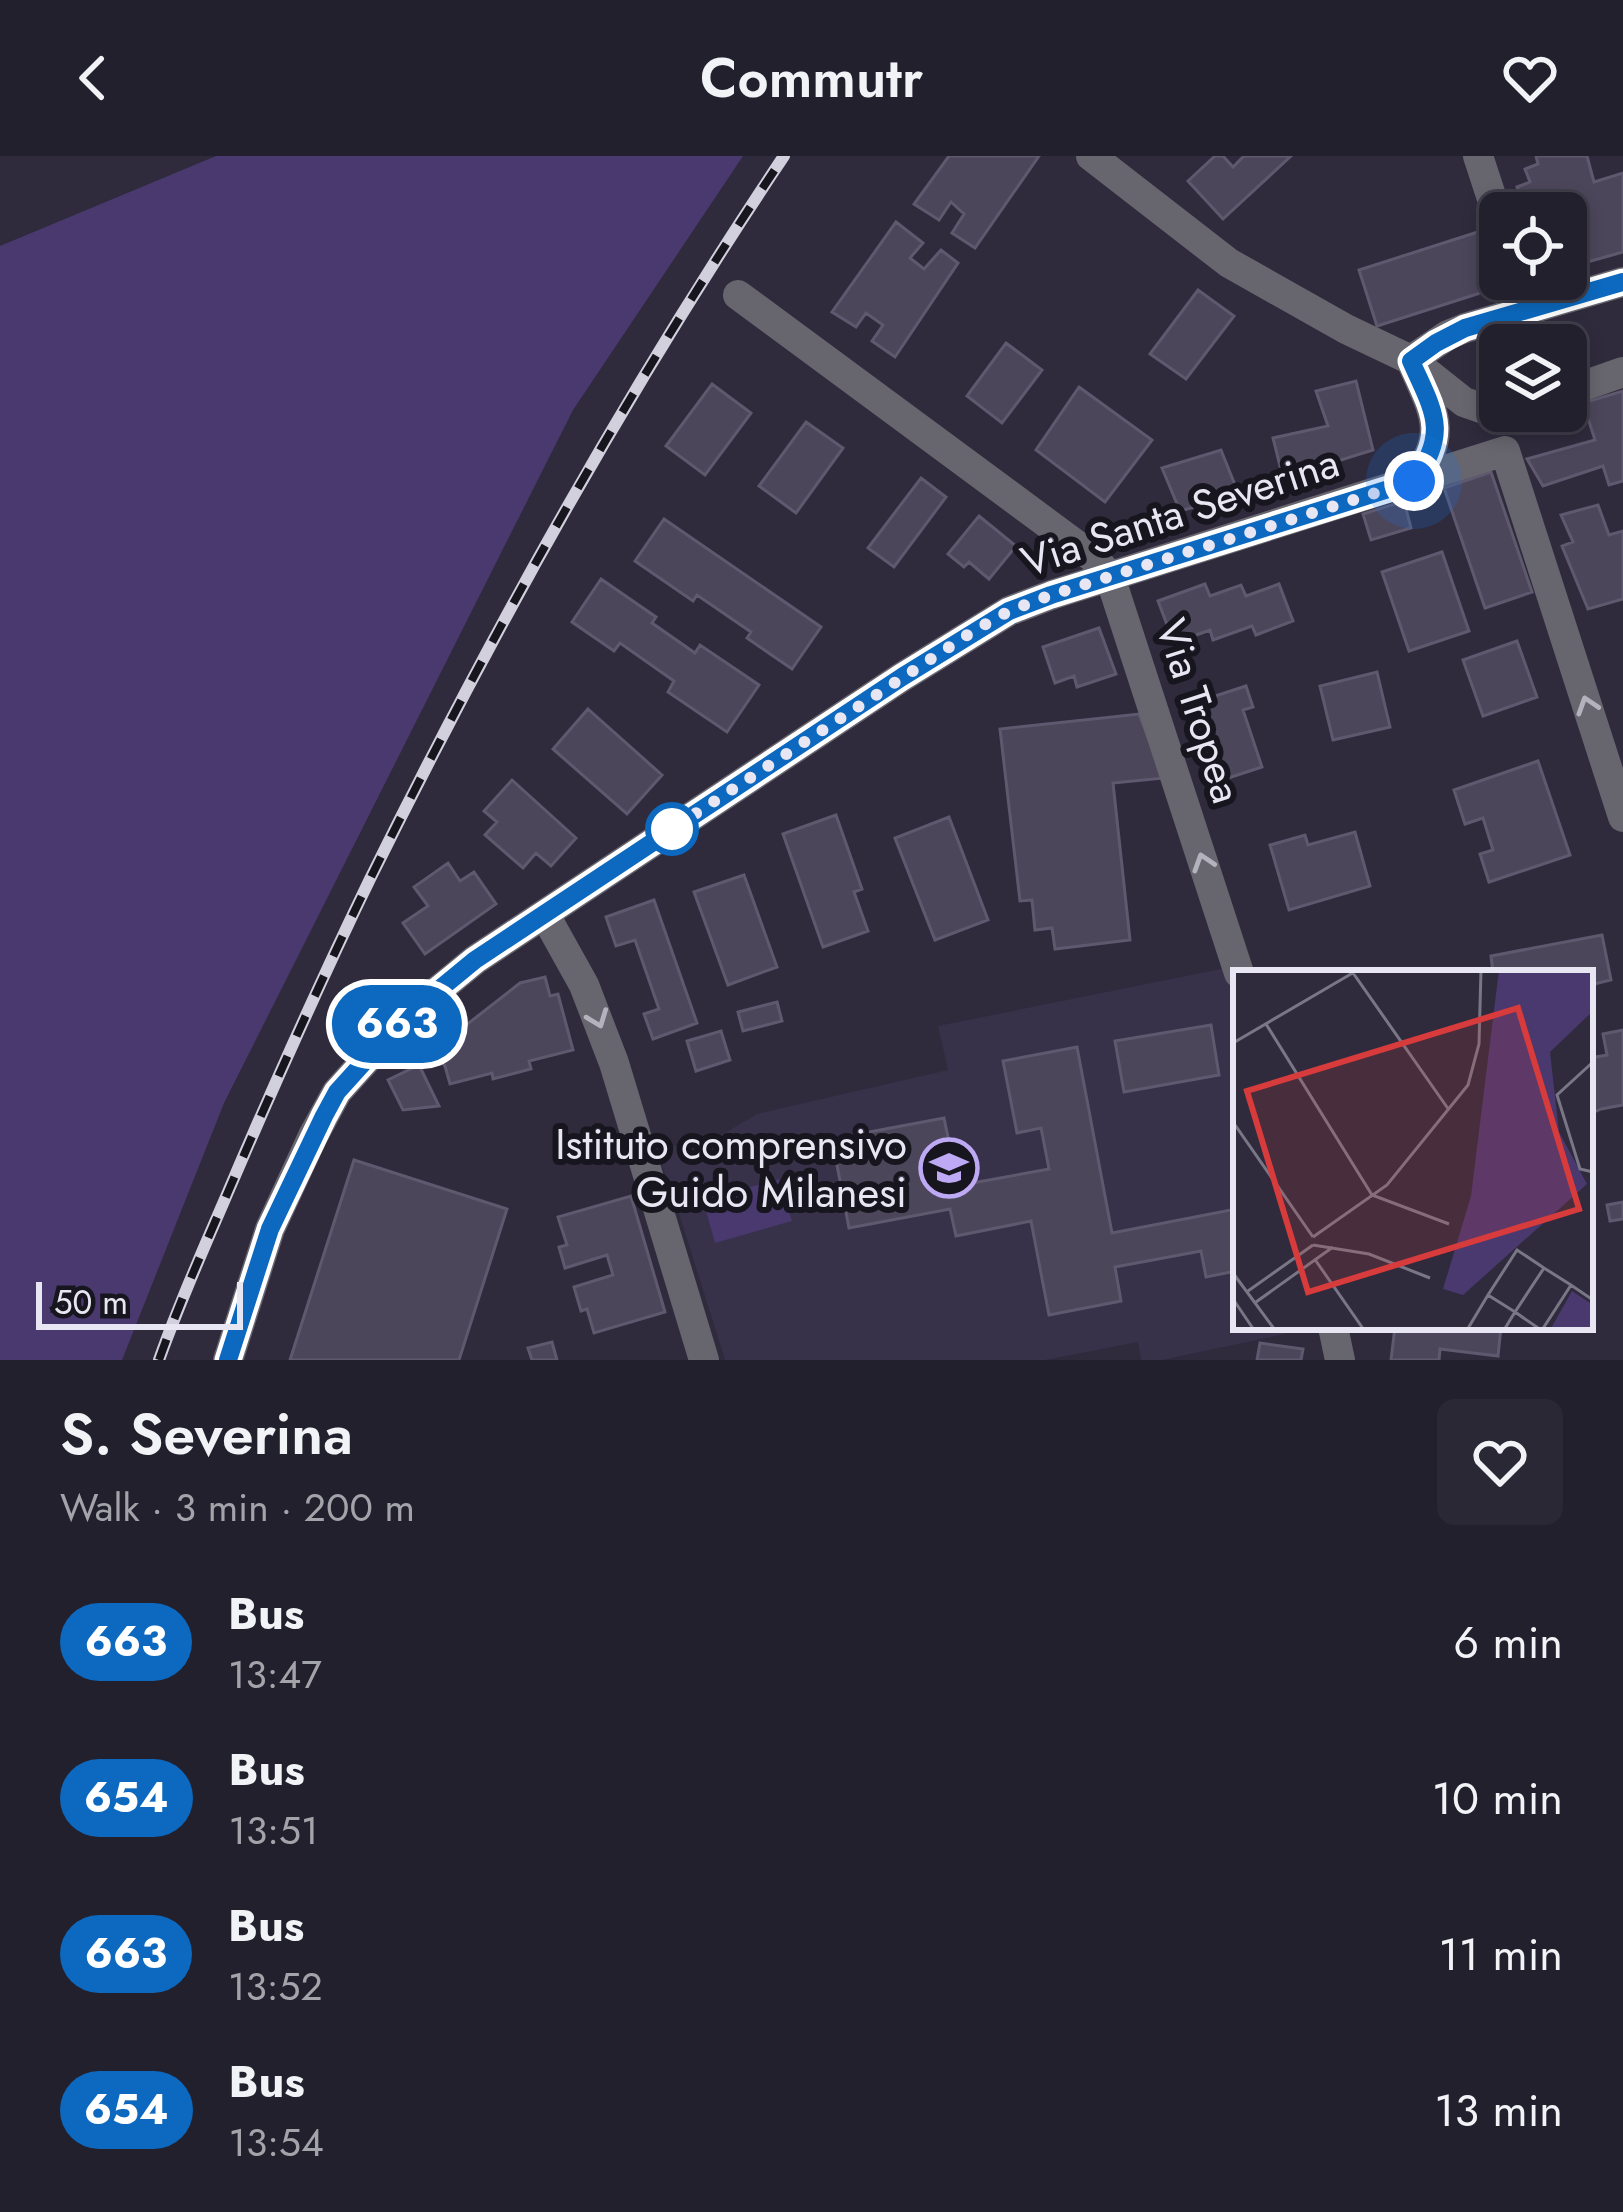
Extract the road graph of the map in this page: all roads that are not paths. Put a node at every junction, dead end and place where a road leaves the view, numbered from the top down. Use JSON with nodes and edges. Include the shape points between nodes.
{"nodes":[{"id":1,"x":1090,"y":156,"type":"edge"},
{"id":2,"x":1478,"y":156,"type":"edge"},
{"id":3,"x":1490,"y":192,"type":"edge"},
{"id":4,"x":1623,"y":282,"type":"edge"},
{"id":5,"x":739,"y":295,"type":"dead end"},
{"id":6,"x":1525,"y":300,"type":"edge"},
{"id":7,"x":1528,"y":310,"type":"junction"},
{"id":8,"x":1411,"y":361,"type":"junction"},
{"id":9,"x":1623,"y":372,"type":"edge"},
{"id":10,"x":1587,"y":385,"type":"edge"},
{"id":11,"x":1479,"y":408,"type":"edge"},
{"id":12,"x":1511,"y":432,"type":"edge"},
{"id":13,"x":1505,"y":451,"type":"junction"},
{"id":14,"x":1414,"y":481,"type":"junction"},
{"id":15,"x":1110,"y":577,"type":"junction"},
{"id":16,"x":1623,"y":817,"type":"edge"},
{"id":17,"x":545,"y":915,"type":"junction"},
{"id":18,"x":1238,"y":970,"type":"edge"},
{"id":19,"x":1334,"y":1330,"type":"edge"},
{"id":20,"x":228,"y":1360,"type":"edge"},
{"id":21,"x":704,"y":1360,"type":"edge"},
{"id":22,"x":1340,"y":1360,"type":"edge"}],
"edges":[{"from":1,"to":8,"type":"street","via":[[1229,263]]},
{"from":2,"to":3,"type":"street"},
{"from":4,"to":7,"type":"street"},
{"from":5,"to":15,"type":"street","name":"Via Tropea"},
{"from":6,"to":7,"type":"street"},
{"from":7,"to":8,"type":"street","via":[[1465,328]]},
{"from":8,"to":11,"type":"street"},
{"from":8,"to":14,"type":"street","via":[[1436,435]]},
{"from":9,"to":10,"type":"street"},
{"from":12,"to":13,"type":"street"},
{"from":13,"to":14,"type":"street","name":"Via Santa Severina"},
{"from":16,"to":13,"type":"street","one_way":true},
{"from":14,"to":15,"type":"street","name":"Via Santa Severina"},
{"from":15,"to":17,"type":"street","name":"Via Santa Severina","via":[[1029,602],[975,630]]},
{"from":18,"to":15,"type":"street","name":"Via Tropea","one_way":true},
{"from":17,"to":20,"type":"street","name":"Via Santa Severina","via":[[438,989],[337,1092],[270,1229]]},
{"from":17,"to":21,"type":"street","one_way":true,"via":[[614,1063]]},
{"from":19,"to":22,"type":"street"}]}
